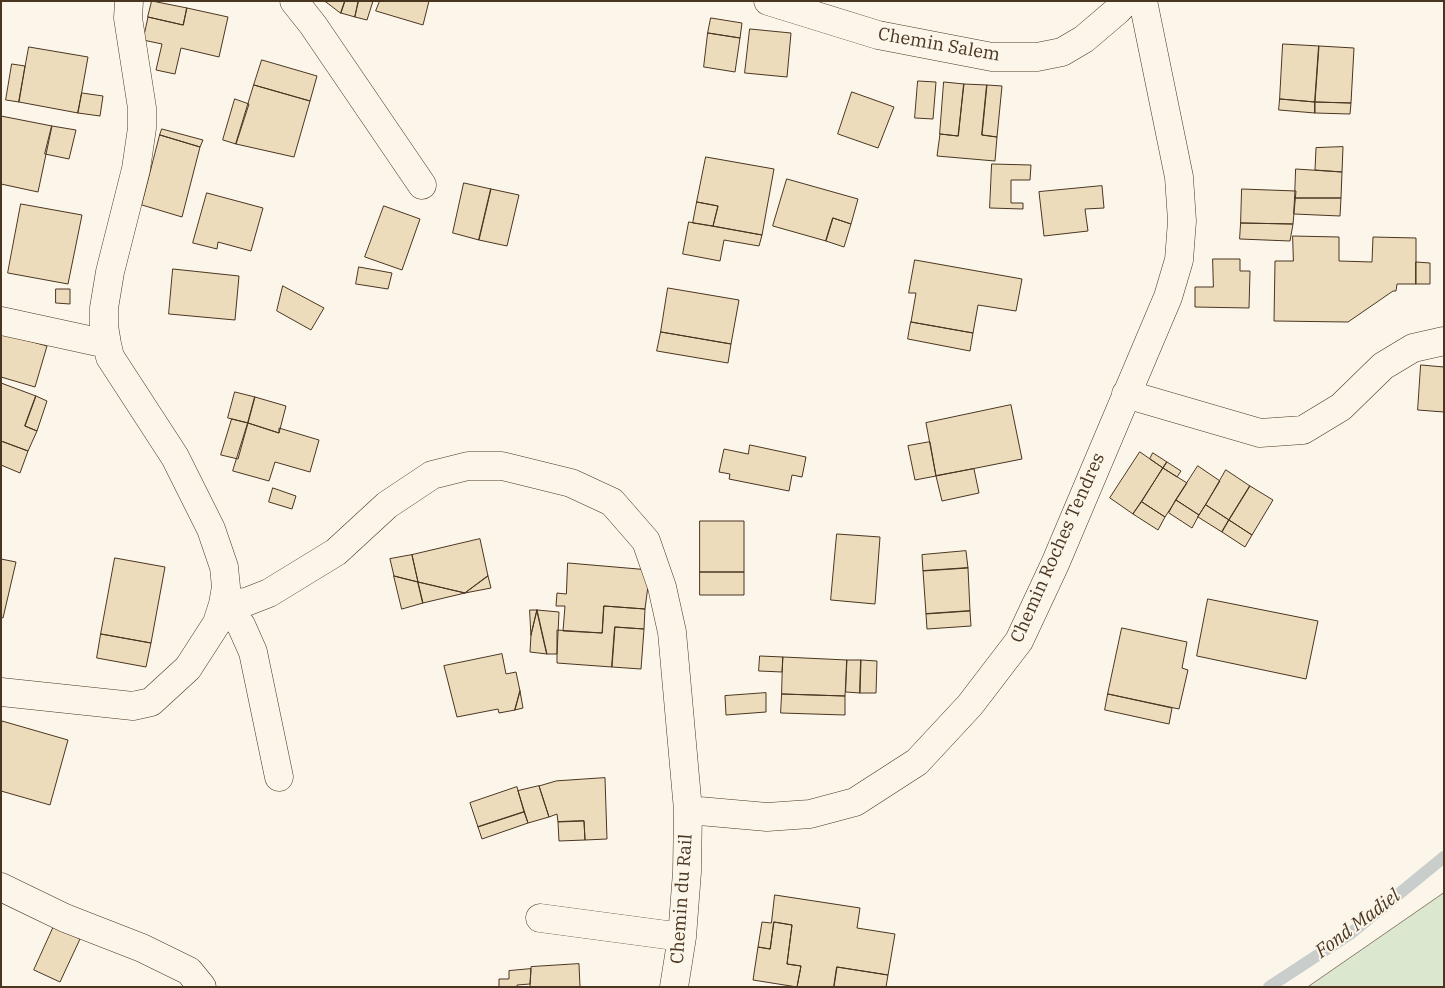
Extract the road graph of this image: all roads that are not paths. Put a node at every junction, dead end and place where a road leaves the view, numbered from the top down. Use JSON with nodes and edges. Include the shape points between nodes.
{"nodes":[{"id":1,"x":129,"y":1,"type":"edge"},
{"id":2,"x":294,"y":1,"type":"edge"},
{"id":3,"x":768,"y":1,"type":"edge"},
{"id":4,"x":1126,"y":1,"type":"edge"},
{"id":5,"x":1143,"y":1,"type":"edge"},
{"id":6,"x":422,"y":185,"type":"dead end"},
{"id":7,"x":1,"y":321,"type":"edge"},
{"id":8,"x":1444,"y":341,"type":"edge"},
{"id":9,"x":107,"y":344,"type":"junction"},
{"id":10,"x":1126,"y":394,"type":"junction"},
{"id":11,"x":223,"y":604,"type":"junction"},
{"id":12,"x":1,"y":692,"type":"edge"},
{"id":13,"x":279,"y":777,"type":"dead end"},
{"id":14,"x":688,"y":810,"type":"junction"},
{"id":15,"x":1,"y":887,"type":"edge"},
{"id":16,"x":540,"y":918,"type":"dead end"},
{"id":17,"x":682,"y":937,"type":"junction"},
{"id":18,"x":202,"y":987,"type":"edge"},
{"id":19,"x":674,"y":987,"type":"edge"}],
"edges":[{"from":1,"to":9,"type":"street","via":[[128,18],[142,108],[142,128],[104,308]]},
{"from":2,"to":6,"type":"street"},
{"from":3,"to":4,"type":"street","name":"Chemin Salem","via":[[878,35],[992,57],[1037,57],[1062,52],[1084,39]]},
{"from":5,"to":10,"type":"street","name":"Chemin Roches Tendres","via":[[1179,178],[1182,221],[1179,260],[1168,297]]},
{"from":7,"to":9,"type":"street"},
{"from":8,"to":10,"type":"street","via":[[1413,348],[1383,366],[1341,407],[1302,430],[1260,433]]},
{"from":9,"to":11,"type":"street","via":[[110,357],[175,457],[211,529],[224,568],[226,587]]},
{"from":10,"to":14,"type":"street","name":"Chemin Roches Tendres","via":[[1019,641],[970,704],[917,762],[855,802],[810,814],[767,817]]},
{"from":11,"to":12,"type":"street","via":[[217,622],[188,668],[151,702],[133,706]]},
{"from":11,"to":13,"type":"street","via":[[241,625],[253,652]]},
{"from":11,"to":14,"type":"street","via":[[246,602],[269,594],[336,552],[387,505],[432,475],[468,466],[502,466],[571,483],[612,502],[646,541],[662,587],[672,632]]},
{"from":14,"to":17,"type":"street","name":"Chemin du Rail"},
{"from":15,"to":18,"type":"street","via":[[65,918],[166,959],[189,971]]},
{"from":16,"to":17,"type":"street"},
{"from":17,"to":19,"type":"street","name":"Chemin du Rail"}]}
